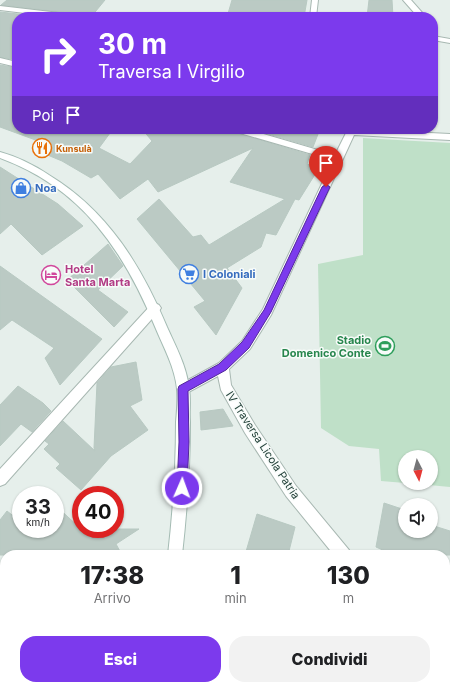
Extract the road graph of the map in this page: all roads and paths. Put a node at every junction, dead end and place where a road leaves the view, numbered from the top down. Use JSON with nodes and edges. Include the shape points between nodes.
{"nodes":[{"id":1,"x":315,"y":0,"type":"edge"},
{"id":2,"x":407,"y":0,"type":"edge"},
{"id":3,"x":0,"y":8,"type":"edge"},
{"id":4,"x":34,"y":12,"type":"edge"},
{"id":5,"x":314,"y":12,"type":"edge"},
{"id":6,"x":418,"y":12,"type":"edge"},
{"id":7,"x":438,"y":39,"type":"edge"},
{"id":8,"x":450,"y":41,"type":"edge"},
{"id":9,"x":0,"y":60,"type":"edge"},
{"id":10,"x":12,"y":64,"type":"edge"},
{"id":11,"x":253,"y":134,"type":"edge"},
{"id":12,"x":350,"y":134,"type":"edge"},
{"id":13,"x":408,"y":134,"type":"edge"},
{"id":14,"x":450,"y":137,"type":"edge"},
{"id":15,"x":0,"y":155,"type":"edge"},
{"id":16,"x":339,"y":159,"type":"junction"},
{"id":17,"x":155,"y":308,"type":"junction"},
{"id":18,"x":223,"y":367,"type":"junction"},
{"id":19,"x":183,"y":389,"type":"junction"},
{"id":20,"x":0,"y":479,"type":"edge"},
{"id":21,"x":176,"y":550,"type":"edge"},
{"id":22,"x":340,"y":550,"type":"edge"}],
"edges":[{"from":1,"to":5,"type":"lane"},
{"from":2,"to":6,"type":"street"},
{"from":3,"to":4,"type":"street"},
{"from":7,"to":8,"type":"street"},
{"from":9,"to":10,"type":"street"},
{"from":11,"to":16,"type":"street"},
{"from":12,"to":16,"type":"street"},
{"from":13,"to":14,"type":"street"},
{"from":15,"to":17,"type":"street","via":[[33,169],[68,192],[96,216],[127,256]]},
{"from":16,"to":18,"type":"street","via":[[267,312],[246,345]]},
{"from":17,"to":19,"type":"street"},
{"from":17,"to":20,"type":"street"},
{"from":18,"to":19,"type":"street"},
{"from":18,"to":22,"type":"street","name":"IV Traversa Licola Patria","via":[[225,386],[254,435],[291,491]]},
{"from":19,"to":21,"type":"street","via":[[182,488]]}]}
